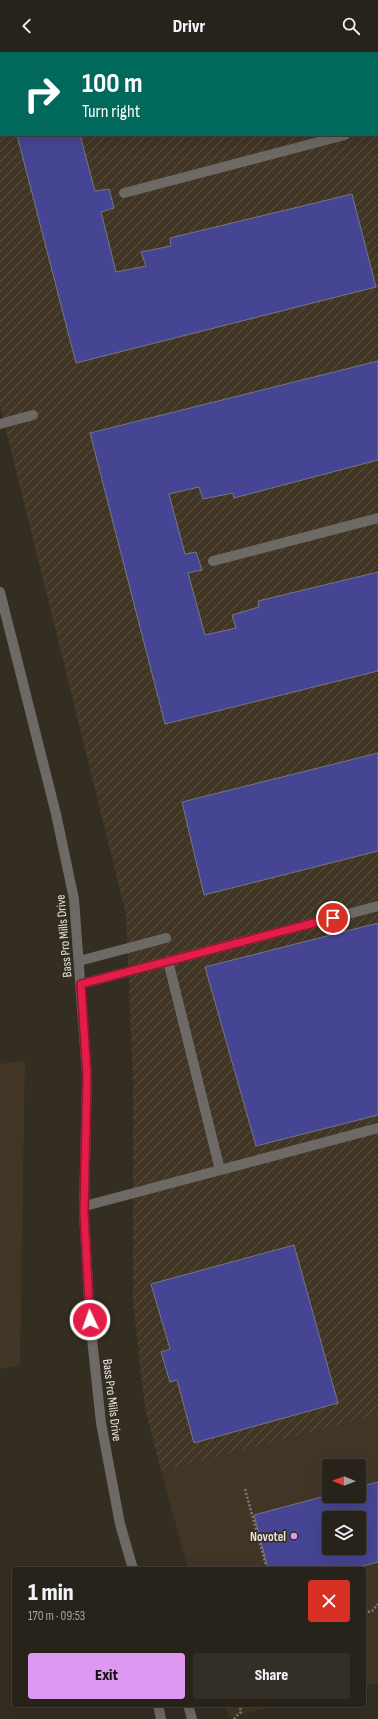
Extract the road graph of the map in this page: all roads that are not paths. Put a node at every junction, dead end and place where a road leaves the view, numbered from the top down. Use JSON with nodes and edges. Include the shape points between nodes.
{"nodes":[{"id":1,"x":341,"y":136,"type":"edge"},
{"id":2,"x":124,"y":193,"type":"dead end"},
{"id":3,"x":33,"y":415,"type":"dead end"},
{"id":4,"x":0,"y":424,"type":"edge"},
{"id":5,"x":378,"y":518,"type":"edge"},
{"id":6,"x":213,"y":561,"type":"dead end"},
{"id":7,"x":0,"y":592,"type":"edge"},
{"id":8,"x":378,"y":906,"type":"edge"},
{"id":9,"x":166,"y":938,"type":"dead end"},
{"id":10,"x":79,"y":961,"type":"junction"},
{"id":11,"x":168,"y":961,"type":"junction"},
{"id":12,"x":81,"y":984,"type":"junction"},
{"id":13,"x":378,"y":1128,"type":"edge"},
{"id":14,"x":220,"y":1170,"type":"junction"},
{"id":15,"x":84,"y":1206,"type":"junction"},
{"id":16,"x":132,"y":1567,"type":"edge"},
{"id":17,"x":158,"y":1707,"type":"edge"},
{"id":18,"x":189,"y":1707,"type":"edge"},
{"id":19,"x":161,"y":1719,"type":"edge"},
{"id":20,"x":192,"y":1719,"type":"edge"}],
"edges":[{"from":1,"to":2,"type":"street"},
{"from":3,"to":4,"type":"street"},
{"from":5,"to":6,"type":"street"},
{"from":7,"to":10,"type":"street","name":"Bass Pro Mills Drive","via":[[56,814],[74,899]]},
{"from":8,"to":11,"type":"street"},
{"from":9,"to":10,"type":"street"},
{"from":10,"to":12,"type":"street","name":"Bass Pro Mills Drive"},
{"from":11,"to":12,"type":"street"},
{"from":11,"to":14,"type":"street"},
{"from":12,"to":15,"type":"street","name":"Bass Pro Mills Drive","via":[[87,1076]]},
{"from":13,"to":14,"type":"street"},
{"from":14,"to":15,"type":"street"},
{"from":15,"to":16,"type":"street","name":"Bass Pro Mills Drive","via":[[90,1320],[100,1422],[120,1524]]},
{"from":17,"to":19,"type":"street"},
{"from":18,"to":20,"type":"street"}]}
